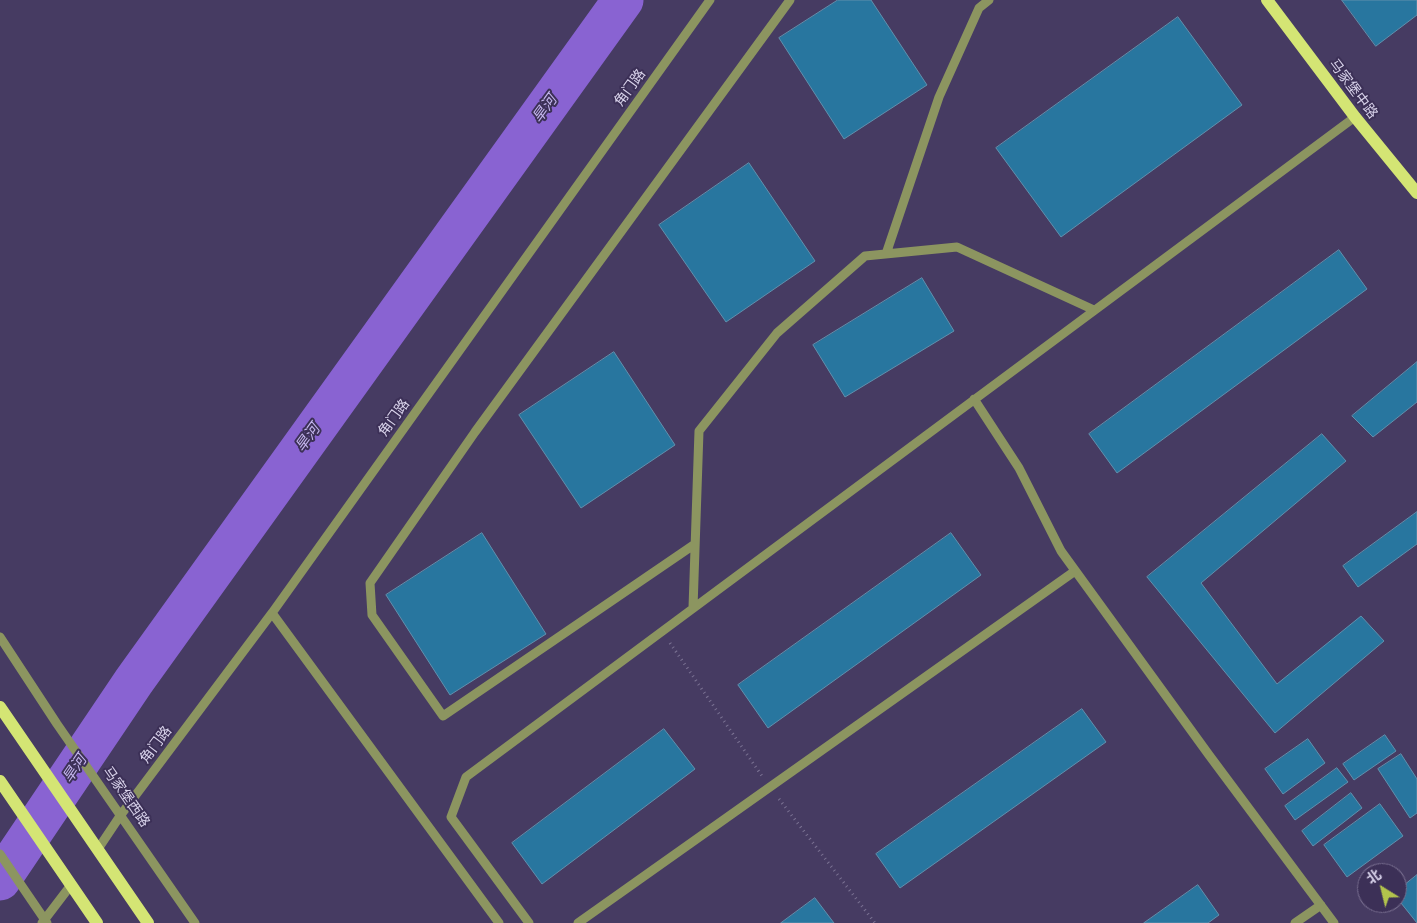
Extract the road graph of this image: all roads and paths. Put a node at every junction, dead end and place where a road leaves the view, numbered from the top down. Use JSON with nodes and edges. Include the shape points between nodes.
{"nodes":[{"id":1,"x":710,"y":0,"type":"edge"},
{"id":2,"x":790,"y":0,"type":"edge"},
{"id":3,"x":989,"y":0,"type":"edge"},
{"id":4,"x":1268,"y":0,"type":"edge"},
{"id":5,"x":1355,"y":117,"type":"junction"},
{"id":6,"x":1417,"y":193,"type":"edge"},
{"id":7,"x":886,"y":254,"type":"junction"},
{"id":8,"x":1094,"y":310,"type":"junction"},
{"id":9,"x":974,"y":399,"type":"junction"},
{"id":10,"x":695,"y":544,"type":"junction"},
{"id":11,"x":1075,"y":571,"type":"junction"},
{"id":12,"x":693,"y":608,"type":"junction"},
{"id":13,"x":272,"y":613,"type":"junction"},
{"id":14,"x":0,"y":637,"type":"edge"},
{"id":15,"x":0,"y":707,"type":"edge"},
{"id":16,"x":1,"y":782,"type":"edge"},
{"id":17,"x":120,"y":816,"type":"junction"},
{"id":18,"x":98,"y":850,"type":"junction"},
{"id":19,"x":0,"y":854,"type":"edge"},
{"id":20,"x":71,"y":884,"type":"junction"},
{"id":21,"x":1320,"y":905,"type":"junction"},
{"id":22,"x":44,"y":922,"type":"edge"},
{"id":23,"x":97,"y":923,"type":"edge"},
{"id":24,"x":148,"y":923,"type":"edge"},
{"id":25,"x":195,"y":923,"type":"edge"},
{"id":26,"x":499,"y":923,"type":"edge"},
{"id":27,"x":529,"y":923,"type":"edge"},
{"id":28,"x":578,"y":923,"type":"edge"},
{"id":29,"x":1295,"y":923,"type":"edge"},
{"id":30,"x":1334,"y":923,"type":"edge"}],
"edges":[{"from":1,"to":13,"type":"street","name":"角门路"},
{"from":2,"to":10,"type":"street","via":[[481,424],[370,583],[372,615],[443,716]]},
{"from":3,"to":7,"type":"street","via":[[979,8],[939,97]]},
{"from":4,"to":5,"type":"main road","name":"马家堡中路"},
{"from":5,"to":6,"type":"main road","name":"马家堡中路"},
{"from":5,"to":8,"type":"street"},
{"from":7,"to":8,"type":"street","via":[[956,247]]},
{"from":7,"to":10,"type":"street","via":[[865,256],[777,333],[700,431]]},
{"from":8,"to":9,"type":"street"},
{"from":9,"to":11,"type":"street","via":[[1019,468],[1061,551]]},
{"from":9,"to":12,"type":"street"},
{"from":10,"to":12,"type":"street"},
{"from":11,"to":21,"type":"street"},
{"from":11,"to":28,"type":"street"},
{"from":12,"to":27,"type":"street","via":[[466,777],[451,817]]},
{"from":13,"to":17,"type":"street","name":"角门路"},
{"from":13,"to":26,"type":"street"},
{"from":14,"to":17,"type":"street","name":"马家堡西路"},
{"from":15,"to":18,"type":"main road"},
{"from":16,"to":20,"type":"main road"},
{"from":17,"to":18,"type":"street","name":"角门路"},
{"from":17,"to":25,"type":"street","name":"马家堡西路"},
{"from":18,"to":24,"type":"main road"},
{"from":19,"to":22,"type":"street"},
{"from":20,"to":22,"type":"street"},
{"from":20,"to":23,"type":"main road"},
{"from":21,"to":29,"type":"street"},
{"from":21,"to":30,"type":"street"}]}
